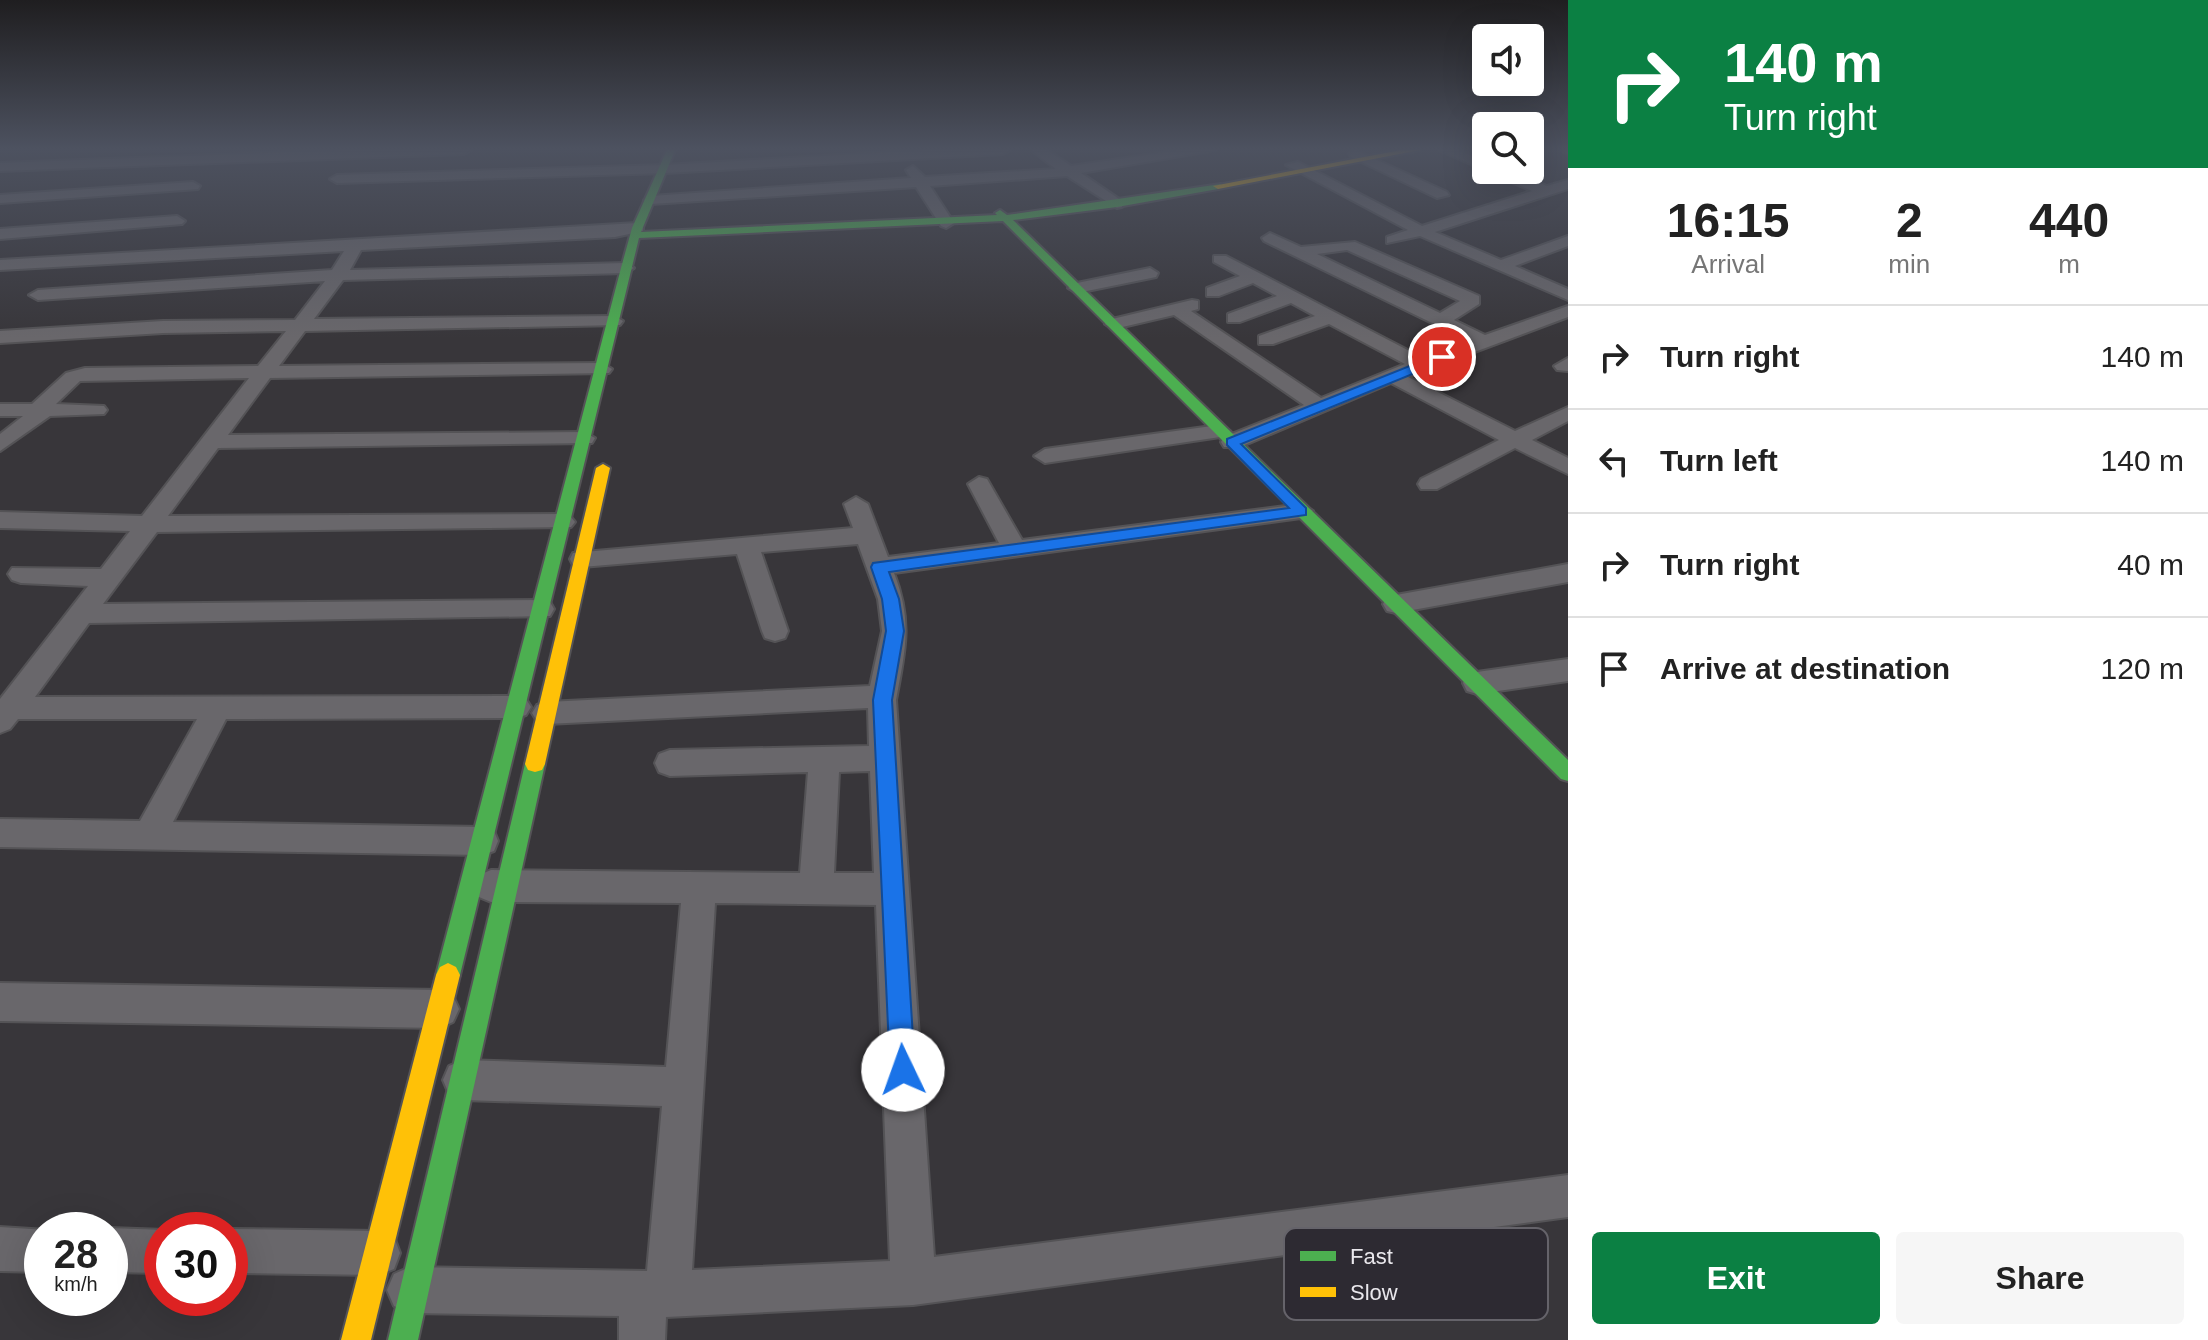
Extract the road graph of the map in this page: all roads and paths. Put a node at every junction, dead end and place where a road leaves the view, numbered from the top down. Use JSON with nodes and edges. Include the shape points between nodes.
{"nodes":[{"id":1,"x":82,"y":213,"type":"edge"},
{"id":2,"x":112,"y":213,"type":"edge"},
{"id":3,"x":649,"y":213,"type":"edge"},
{"id":4,"x":689,"y":213,"type":"edge"},
{"id":5,"x":939,"y":213,"type":"edge"},
{"id":6,"x":1028,"y":213,"type":"edge"},
{"id":7,"x":1385,"y":213,"type":"edge"},
{"id":8,"x":1479,"y":213,"type":"edge"},
{"id":9,"x":1003,"y":216,"type":"junction"},
{"id":10,"x":944,"y":220,"type":"junction"},
{"id":11,"x":177,"y":221,"type":"dead end"},
{"id":12,"x":645,"y":224,"type":"junction"},
{"id":13,"x":1421,"y":231,"type":"junction"},
{"id":14,"x":0,"y":234,"type":"edge"},
{"id":15,"x":1270,"y":238,"type":"dead end"},
{"id":16,"x":1393,"y":240,"type":"dead end"},
{"id":17,"x":1568,"y":241,"type":"edge"},
{"id":18,"x":356,"y":245,"type":"junction"},
{"id":19,"x":218,"y":251,"type":"junction"},
{"id":20,"x":1297,"y":252,"type":"junction"},
{"id":21,"x":1220,"y":259,"type":"dead end"},
{"id":22,"x":61,"y":262,"type":"junction"},
{"id":23,"x":0,"y":265,"type":"edge"},
{"id":24,"x":1326,"y":266,"type":"junction"},
{"id":25,"x":1499,"y":266,"type":"junction"},
{"id":26,"x":626,"y":268,"type":"junction"},
{"id":27,"x":1150,"y":273,"type":"dead end"},
{"id":28,"x":338,"y":275,"type":"junction"},
{"id":29,"x":1300,"y":275,"type":"dead end"},
{"id":30,"x":1253,"y":277,"type":"junction"},
{"id":31,"x":197,"y":284,"type":"junction"},
{"id":32,"x":1077,"y":288,"type":"junction"},
{"id":33,"x":1213,"y":292,"type":"dead end"},
{"id":34,"x":38,"y":295,"type":"junction"},
{"id":35,"x":1568,"y":295,"type":"edge"},
{"id":36,"x":1292,"y":297,"type":"junction"},
{"id":37,"x":1197,"y":304,"type":"dead end"},
{"id":38,"x":636,"y":308,"type":"dead end"},
{"id":39,"x":1177,"y":309,"type":"junction"},
{"id":40,"x":1568,"y":311,"type":"edge"},
{"id":41,"x":1330,"y":317,"type":"junction"},
{"id":42,"x":1234,"y":318,"type":"dead end"},
{"id":43,"x":614,"y":321,"type":"junction"},
{"id":44,"x":1441,"y":321,"type":"junction"},
{"id":45,"x":302,"y":323,"type":"junction"},
{"id":46,"x":1114,"y":324,"type":"junction"},
{"id":47,"x":6,"y":336,"type":"edge"},
{"id":48,"x":1266,"y":340,"type":"dead end"},
{"id":49,"x":1485,"y":342,"type":"junction"},
{"id":50,"x":1421,"y":365,"type":"junction"},
{"id":51,"x":602,"y":369,"type":"junction"},
{"id":52,"x":266,"y":371,"type":"junction"},
{"id":53,"x":1392,"y":376,"type":"junction"},
{"id":54,"x":1320,"y":406,"type":"junction"},
{"id":55,"x":0,"y":410,"type":"edge"},
{"id":56,"x":41,"y":410,"type":"junction"},
{"id":57,"x":97,"y":410,"type":"dead end"},
{"id":58,"x":1568,"y":413,"type":"edge"},
{"id":59,"x":1225,"y":437,"type":"junction"},
{"id":60,"x":584,"y":438,"type":"junction"},
{"id":61,"x":1514,"y":439,"type":"junction"},
{"id":62,"x":212,"y":442,"type":"junction"},
{"id":63,"x":0,"y":444,"type":"edge"},
{"id":64,"x":606,"y":456,"type":"dead end"},
{"id":65,"x":1045,"y":456,"type":"dead end"},
{"id":66,"x":1568,"y":467,"type":"edge"},
{"id":67,"x":979,"y":484,"type":"dead end"},
{"id":68,"x":1429,"y":484,"type":"dead end"},
{"id":69,"x":856,"y":504,"type":"dead end"},
{"id":70,"x":1301,"y":511,"type":"junction"},
{"id":71,"x":0,"y":520,"type":"edge"},
{"id":72,"x":563,"y":522,"type":"junction"},
{"id":73,"x":149,"y":524,"type":"junction"},
{"id":74,"x":867,"y":535,"type":"junction"},
{"id":75,"x":747,"y":546,"type":"junction"},
{"id":76,"x":1014,"y":548,"type":"junction"},
{"id":77,"x":582,"y":559,"type":"junction"},
{"id":78,"x":879,"y":567,"type":"junction"},
{"id":79,"x":1568,"y":573,"type":"edge"},
{"id":80,"x":21,"y":574,"type":"dead end"},
{"id":81,"x":108,"y":578,"type":"junction"},
{"id":82,"x":1396,"y":604,"type":"junction"},
{"id":83,"x":541,"y":609,"type":"junction"},
{"id":84,"x":81,"y":614,"type":"junction"},
{"id":85,"x":775,"y":631,"type":"dead end"},
{"id":86,"x":1568,"y":670,"type":"edge"},
{"id":87,"x":1477,"y":683,"type":"junction"},
{"id":88,"x":882,"y":700,"type":"junction"},
{"id":89,"x":9,"y":701,"type":"edge"},
{"id":90,"x":218,"y":707,"type":"junction"},
{"id":91,"x":532,"y":710,"type":"junction"},
{"id":92,"x":887,"y":758,"type":"junction"},
{"id":93,"x":824,"y":759,"type":"junction"},
{"id":94,"x":670,"y":763,"type":"dead end"},
{"id":95,"x":1568,"y":773,"type":"edge"},
{"id":96,"x":0,"y":833,"type":"edge"},
{"id":97,"x":149,"y":835,"type":"junction"},
{"id":98,"x":482,"y":841,"type":"junction"},
{"id":99,"x":471,"y":884,"type":"junction"},
{"id":100,"x":507,"y":887,"type":"junction"},
{"id":101,"x":699,"y":888,"type":"junction"},
{"id":102,"x":816,"y":889,"type":"junction"},
{"id":103,"x":894,"y":889,"type":"junction"},
{"id":104,"x":0,"y":1002,"type":"edge"},
{"id":105,"x":440,"y":1009,"type":"junction"},
{"id":106,"x":463,"y":1080,"type":"junction"},
{"id":107,"x":684,"y":1087,"type":"junction"},
{"id":108,"x":1568,"y":1196,"type":"edge"},
{"id":109,"x":1324,"y":1228,"type":"edge"},
{"id":110,"x":1284,"y":1233,"type":"edge"},
{"id":111,"x":0,"y":1249,"type":"edge"},
{"id":112,"x":24,"y":1250,"type":"edge"},
{"id":113,"x":248,"y":1253,"type":"edge"},
{"id":114,"x":374,"y":1270,"type":"junction"},
{"id":115,"x":913,"y":1282,"type":"junction"},
{"id":116,"x":414,"y":1290,"type":"junction"},
{"id":117,"x":656,"y":1294,"type":"junction"},
{"id":118,"x":356,"y":1340,"type":"edge"},
{"id":119,"x":403,"y":1340,"type":"edge"},
{"id":120,"x":642,"y":1340,"type":"edge"}],
"edges":[{"from":1,"to":14,"type":"street"},
{"from":2,"to":11,"type":"street"},
{"from":3,"to":12,"type":"main road"},
{"from":4,"to":12,"type":"street"},
{"from":5,"to":10,"type":"street"},
{"from":6,"to":9,"type":"main road"},
{"from":7,"to":13,"type":"street"},
{"from":8,"to":13,"type":"street"},
{"from":9,"to":10,"type":"main road"},
{"from":9,"to":32,"type":"main road"},
{"from":10,"to":12,"type":"main road"},
{"from":12,"to":18,"type":"street","via":[[615,232]]},
{"from":12,"to":26,"type":"main road"},
{"from":12,"to":38,"type":"main road"},
{"from":13,"to":16,"type":"street"},
{"from":13,"to":25,"type":"street"},
{"from":15,"to":20,"type":"street"},
{"from":17,"to":25,"type":"street"},
{"from":18,"to":19,"type":"street"},
{"from":18,"to":28,"type":"street"},
{"from":19,"to":22,"type":"street"},
{"from":19,"to":31,"type":"street"},
{"from":20,"to":24,"type":"street"},
{"from":20,"to":44,"type":"street","via":[[1349,245],[1473,300]]},
{"from":21,"to":30,"type":"street"},
{"from":22,"to":23,"type":"street"},
{"from":22,"to":34,"type":"street"},
{"from":24,"to":29,"type":"street"},
{"from":24,"to":44,"type":"street"},
{"from":25,"to":35,"type":"street"},
{"from":26,"to":28,"type":"street"},
{"from":26,"to":43,"type":"main road"},
{"from":27,"to":32,"type":"street"},
{"from":28,"to":31,"type":"street"},
{"from":28,"to":45,"type":"street"},
{"from":30,"to":33,"type":"street"},
{"from":30,"to":36,"type":"street"},
{"from":31,"to":34,"type":"street"},
{"from":32,"to":46,"type":"main road"},
{"from":34,"to":47,"type":"street"},
{"from":36,"to":41,"type":"street"},
{"from":36,"to":42,"type":"street"},
{"from":37,"to":39,"type":"street"},
{"from":39,"to":46,"type":"street"},
{"from":39,"to":54,"type":"street"},
{"from":40,"to":49,"type":"street"},
{"from":41,"to":48,"type":"street"},
{"from":41,"to":50,"type":"street"},
{"from":43,"to":45,"type":"street"},
{"from":43,"to":51,"type":"main road"},
{"from":44,"to":49,"type":"street"},
{"from":45,"to":47,"type":"street"},
{"from":45,"to":52,"type":"street"},
{"from":46,"to":59,"type":"main road"},
{"from":49,"to":50,"type":"street"},
{"from":50,"to":53,"type":"street"},
{"from":51,"to":52,"type":"street"},
{"from":51,"to":60,"type":"main road"},
{"from":52,"to":56,"type":"street","via":[[78,375]]},
{"from":52,"to":62,"type":"street"},
{"from":53,"to":54,"type":"street"},
{"from":53,"to":61,"type":"street"},
{"from":54,"to":59,"type":"street"},
{"from":55,"to":56,"type":"street"},
{"from":56,"to":57,"type":"street"},
{"from":56,"to":63,"type":"street"},
{"from":58,"to":61,"type":"street"},
{"from":59,"to":65,"type":"street"},
{"from":59,"to":70,"type":"main road"},
{"from":60,"to":62,"type":"street"},
{"from":60,"to":72,"type":"main road"},
{"from":61,"to":66,"type":"street"},
{"from":61,"to":68,"type":"street"},
{"from":62,"to":73,"type":"street"},
{"from":64,"to":77,"type":"main road"},
{"from":67,"to":76,"type":"street"},
{"from":69,"to":74,"type":"street"},
{"from":70,"to":76,"type":"street"},
{"from":70,"to":82,"type":"main road"},
{"from":71,"to":73,"type":"street"},
{"from":72,"to":73,"type":"street"},
{"from":72,"to":83,"type":"main road"},
{"from":73,"to":81,"type":"street"},
{"from":74,"to":75,"type":"street"},
{"from":74,"to":78,"type":"street"},
{"from":75,"to":77,"type":"street"},
{"from":75,"to":85,"type":"street"},
{"from":76,"to":78,"type":"street"},
{"from":77,"to":91,"type":"main road"},
{"from":78,"to":88,"type":"street","via":[[895,631]]},
{"from":79,"to":82,"type":"street"},
{"from":80,"to":81,"type":"street"},
{"from":81,"to":84,"type":"street"},
{"from":82,"to":87,"type":"main road"},
{"from":83,"to":84,"type":"street"},
{"from":83,"to":91,"type":"main road"},
{"from":84,"to":89,"type":"street"},
{"from":86,"to":87,"type":"street"},
{"from":87,"to":95,"type":"main road"},
{"from":88,"to":91,"type":"street"},
{"from":88,"to":92,"type":"street"},
{"from":89,"to":90,"type":"street"},
{"from":90,"to":91,"type":"street"},
{"from":90,"to":97,"type":"street"},
{"from":91,"to":98,"type":"main road"},
{"from":91,"to":100,"type":"main road"},
{"from":92,"to":93,"type":"street"},
{"from":92,"to":103,"type":"street"},
{"from":93,"to":94,"type":"street"},
{"from":93,"to":102,"type":"street"},
{"from":96,"to":97,"type":"street"},
{"from":97,"to":98,"type":"street"},
{"from":98,"to":99,"type":"main road"},
{"from":99,"to":100,"type":"street"},
{"from":99,"to":105,"type":"main road"},
{"from":100,"to":101,"type":"street"},
{"from":100,"to":106,"type":"main road"},
{"from":101,"to":102,"type":"street"},
{"from":101,"to":107,"type":"street"},
{"from":102,"to":103,"type":"street"},
{"from":103,"to":115,"type":"street"},
{"from":104,"to":105,"type":"street"},
{"from":105,"to":114,"type":"main road"},
{"from":106,"to":107,"type":"street"},
{"from":106,"to":116,"type":"main road"},
{"from":107,"to":117,"type":"street"},
{"from":108,"to":109,"type":"street"},
{"from":110,"to":115,"type":"street"},
{"from":111,"to":112,"type":"street"},
{"from":113,"to":114,"type":"street"},
{"from":114,"to":116,"type":"street"},
{"from":114,"to":118,"type":"main road"},
{"from":115,"to":117,"type":"street"},
{"from":116,"to":117,"type":"street"},
{"from":116,"to":119,"type":"main road"},
{"from":117,"to":120,"type":"street"}]}
